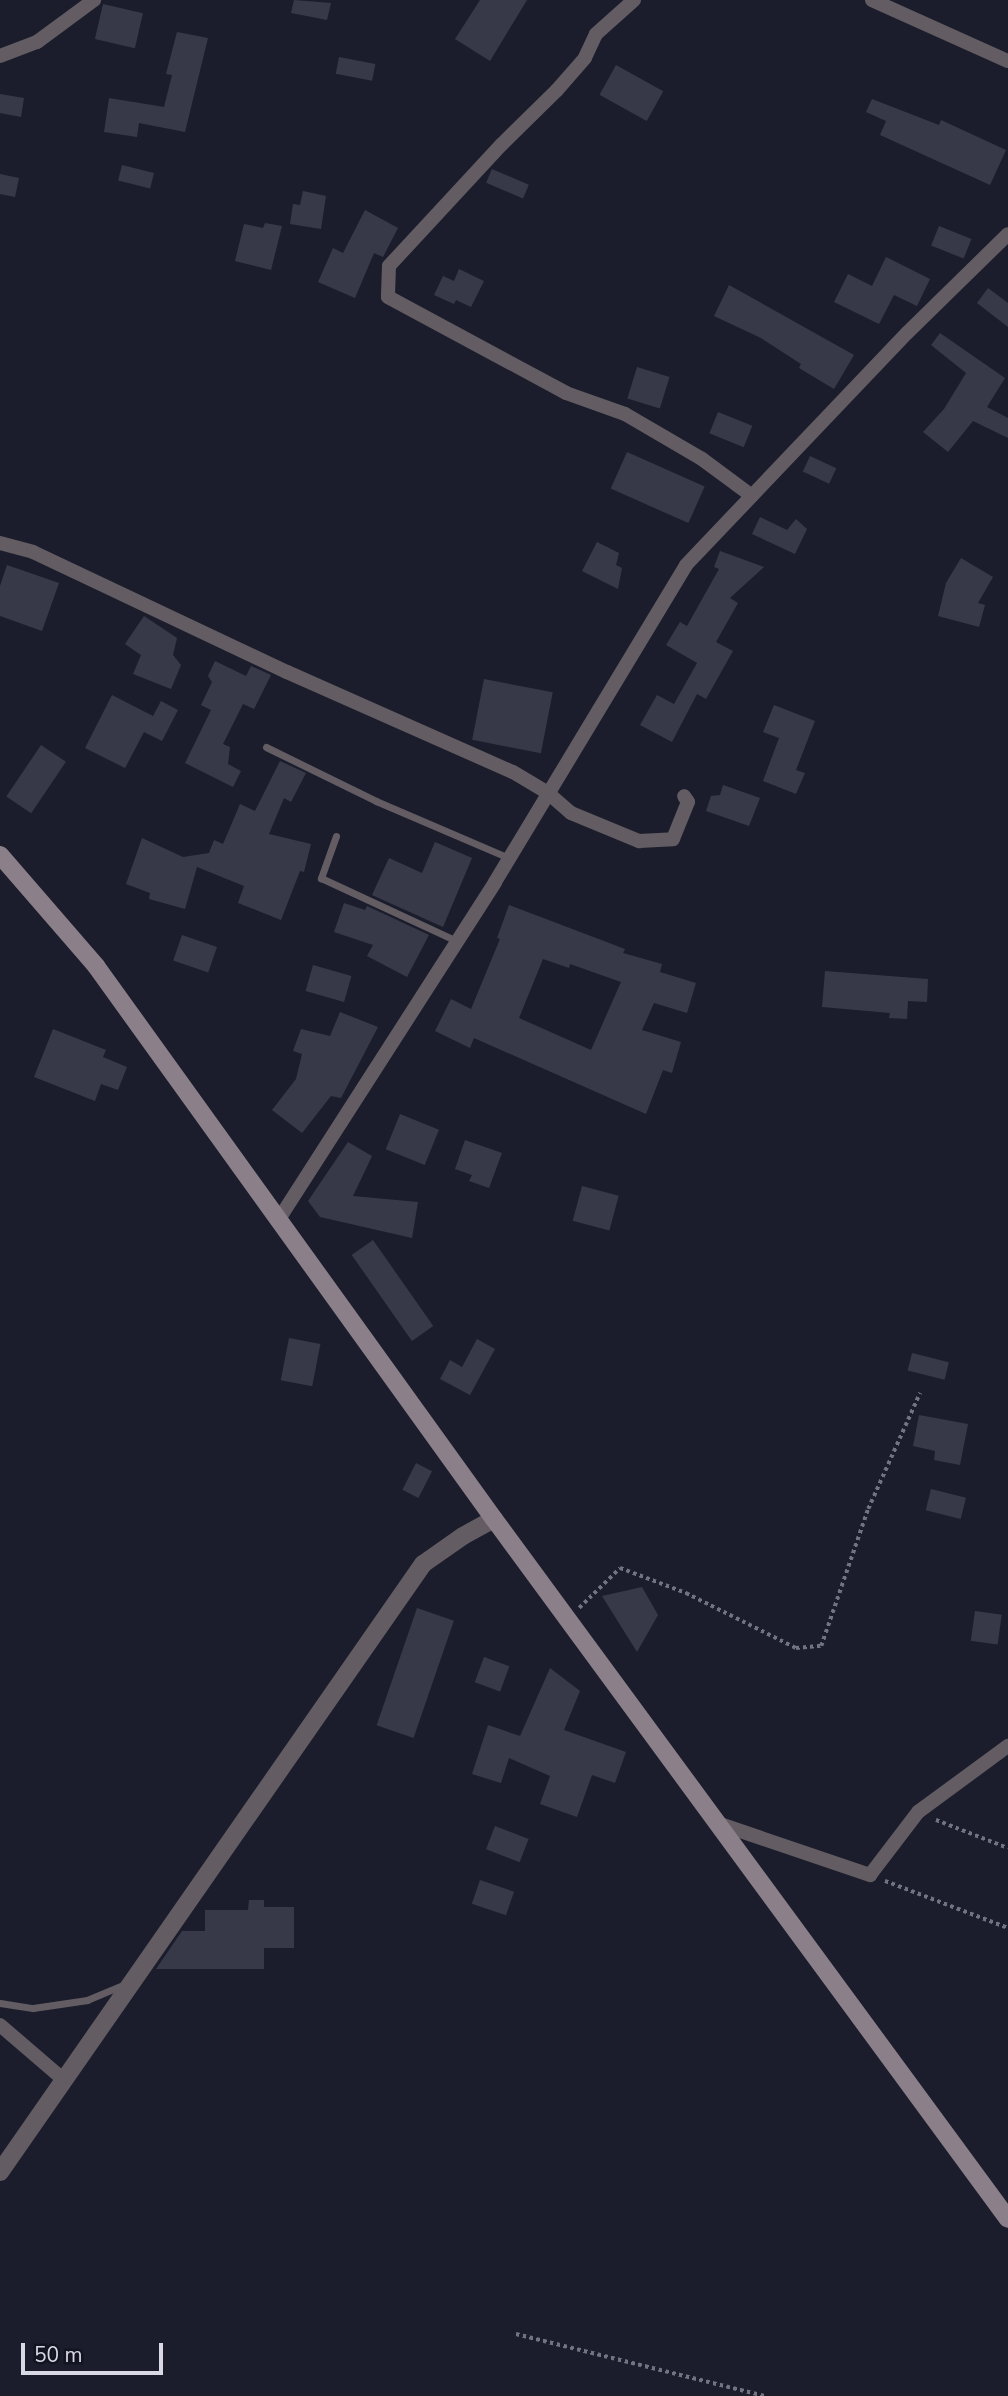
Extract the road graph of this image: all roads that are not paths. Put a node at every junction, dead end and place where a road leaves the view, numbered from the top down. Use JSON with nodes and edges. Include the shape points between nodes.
{"nodes":[{"id":1,"x":94,"y":0,"type":"edge"},
{"id":2,"x":634,"y":0,"type":"edge"},
{"id":3,"x":872,"y":0,"type":"edge"},
{"id":4,"x":0,"y":56,"type":"edge"},
{"id":5,"x":1008,"y":61,"type":"edge"},
{"id":6,"x":1008,"y":234,"type":"edge"},
{"id":7,"x":752,"y":496,"type":"junction"},
{"id":8,"x":0,"y":543,"type":"edge"},
{"id":9,"x":267,"y":747,"type":"dead end"},
{"id":10,"x":548,"y":793,"type":"junction"},
{"id":11,"x":684,"y":796,"type":"dead end"},
{"id":12,"x":336,"y":836,"type":"dead end"},
{"id":13,"x":0,"y":855,"type":"edge"},
{"id":14,"x":509,"y":858,"type":"junction"},
{"id":15,"x":457,"y":941,"type":"junction"},
{"id":16,"x":279,"y":1219,"type":"junction"},
{"id":17,"x":494,"y":1520,"type":"junction"},
{"id":18,"x":1008,"y":1746,"type":"edge"},
{"id":19,"x":717,"y":1823,"type":"junction"},
{"id":20,"x":134,"y":1980,"type":"junction"},
{"id":21,"x":0,"y":2003,"type":"edge"},
{"id":22,"x":0,"y":2025,"type":"edge"},
{"id":23,"x":64,"y":2080,"type":"junction"},
{"id":24,"x":0,"y":2172,"type":"edge"},
{"id":25,"x":1008,"y":2219,"type":"edge"}],
"edges":[{"from":1,"to":4,"type":"street","via":[[37,42]]},
{"from":2,"to":7,"type":"street","via":[[596,34],[585,58],[557,90],[389,266],[388,297],[566,393],[625,414],[702,459]]},
{"from":3,"to":5,"type":"street"},
{"from":6,"to":7,"type":"street"},
{"from":7,"to":10,"type":"street","via":[[687,565]]},
{"from":8,"to":10,"type":"street","via":[[33,552],[163,611],[286,672],[513,772]]},
{"from":9,"to":14,"type":"lane","via":[[376,801]]},
{"from":10,"to":11,"type":"street","via":[[571,813],[639,841],[673,839],[688,802]]},
{"from":10,"to":14,"type":"street"},
{"from":12,"to":15,"type":"lane","via":[[321,878]]},
{"from":13,"to":16,"type":"main road","via":[[96,967]]},
{"from":14,"to":15,"type":"street"},
{"from":15,"to":16,"type":"street"},
{"from":16,"to":17,"type":"main road"},
{"from":17,"to":19,"type":"main road"},
{"from":17,"to":20,"type":"street","via":[[423,1564]]},
{"from":18,"to":19,"type":"street","via":[[918,1812],[870,1875]]},
{"from":19,"to":25,"type":"main road"},
{"from":20,"to":21,"type":"lane","via":[[87,2000],[33,2008]]},
{"from":20,"to":23,"type":"street"},
{"from":22,"to":23,"type":"street"},
{"from":23,"to":24,"type":"street"}]}
